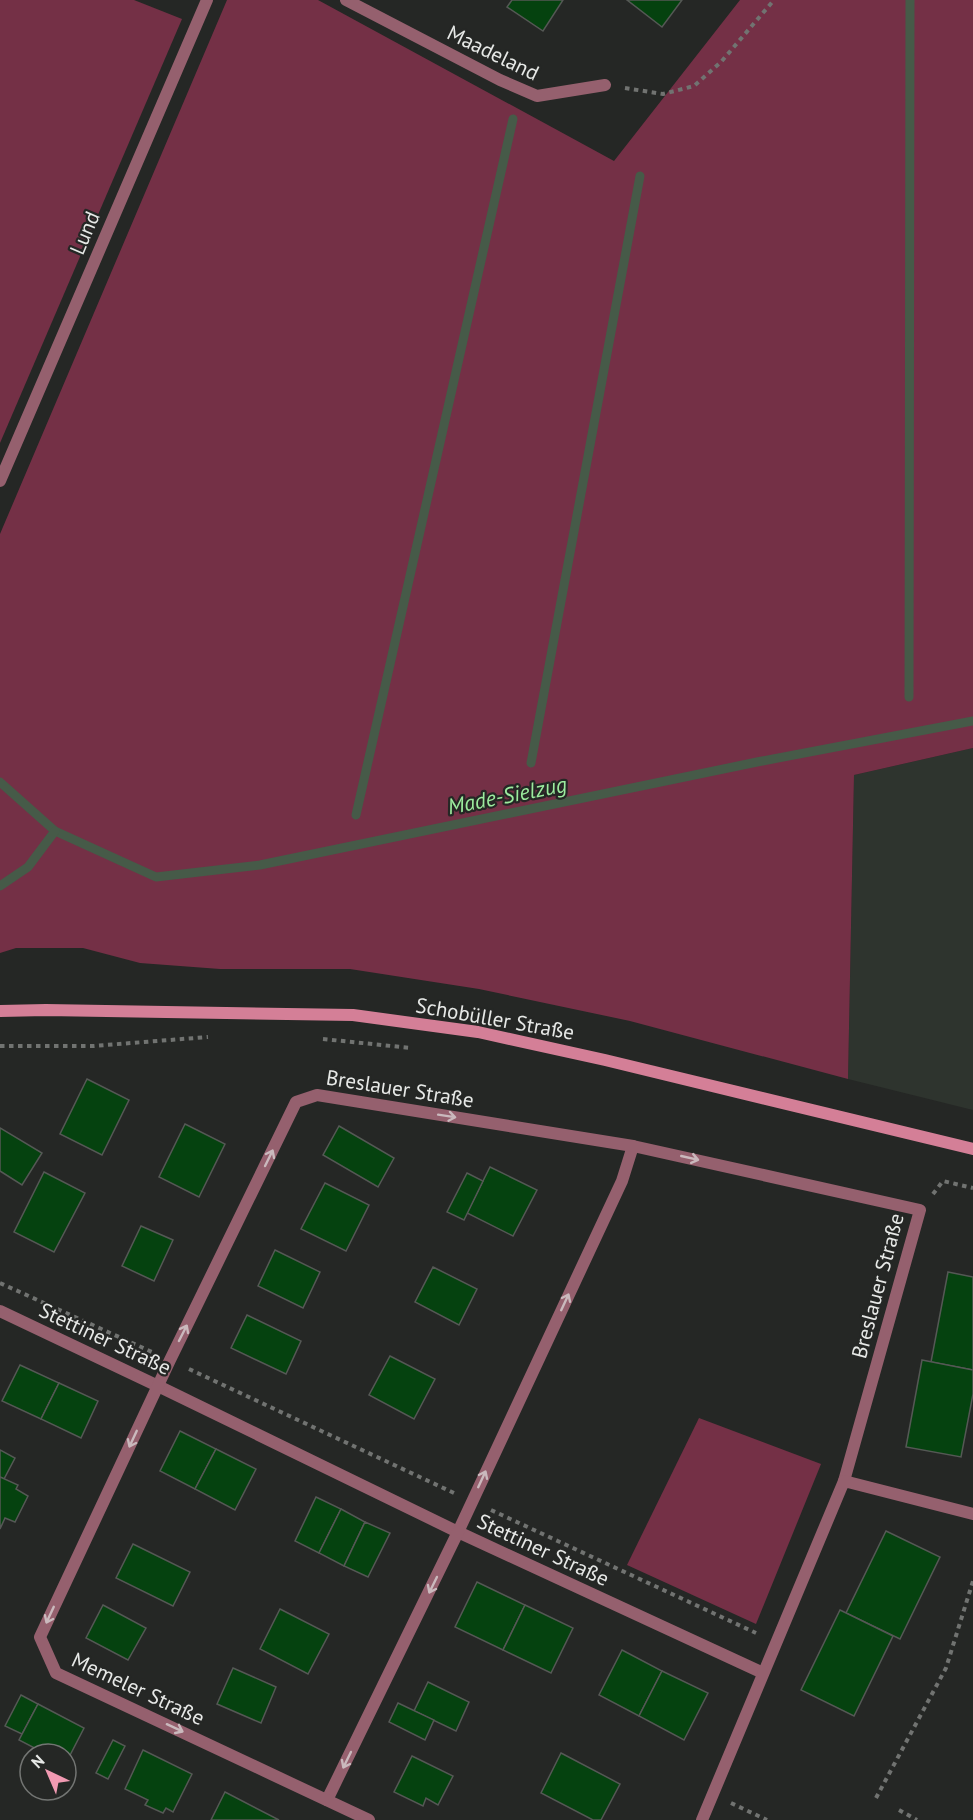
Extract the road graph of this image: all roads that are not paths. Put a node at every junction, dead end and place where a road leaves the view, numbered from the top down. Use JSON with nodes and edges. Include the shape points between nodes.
{"nodes":[{"id":1,"x":346,"y":0,"type":"edge"},
{"id":2,"x":203,"y":1,"type":"edge"},
{"id":3,"x":604,"y":85,"type":"road end"},
{"id":4,"x":0,"y":481,"type":"edge"},
{"id":5,"x":0,"y":1011,"type":"edge"},
{"id":6,"x":633,"y":1146,"type":"junction"},
{"id":7,"x":973,"y":1149,"type":"edge"},
{"id":8,"x":0,"y":1311,"type":"edge"},
{"id":9,"x":158,"y":1386,"type":"junction"},
{"id":10,"x":844,"y":1481,"type":"junction"},
{"id":11,"x":973,"y":1514,"type":"edge"},
{"id":12,"x":458,"y":1532,"type":"junction"},
{"id":13,"x":763,"y":1673,"type":"junction"},
{"id":14,"x":327,"y":1800,"type":"junction"},
{"id":15,"x":369,"y":1820,"type":"edge"},
{"id":16,"x":702,"y":1820,"type":"edge"}],
"edges":[{"from":1,"to":3,"type":"street","name":"Maadeland","via":[[537,96]]},
{"from":2,"to":4,"type":"street","name":"Lund"},
{"from":5,"to":7,"type":"main road","name":"Schobüller Straße","via":[[353,1015],[478,1032]]},
{"from":9,"to":6,"type":"street","name":"Breslauer Straße","one_way":true,"via":[[296,1102],[317,1095]]},
{"from":6,"to":10,"type":"street","name":"Breslauer Straße","one_way":true,"via":[[920,1210]]},
{"from":12,"to":6,"type":"street","one_way":true,"via":[[622,1181]]},
{"from":8,"to":9,"type":"street","name":"Stettiner Straße"},
{"from":9,"to":12,"type":"street","name":"Stettiner Straße"},
{"from":9,"to":14,"type":"street","name":"Memeler Straße","one_way":true,"via":[[40,1637],[56,1673]]},
{"from":10,"to":11,"type":"street"},
{"from":10,"to":13,"type":"street"},
{"from":12,"to":13,"type":"street","name":"Stettiner Straße"},
{"from":12,"to":14,"type":"street","one_way":true},
{"from":13,"to":16,"type":"street"},
{"from":14,"to":15,"type":"street","name":"Memeler Straße"}]}
